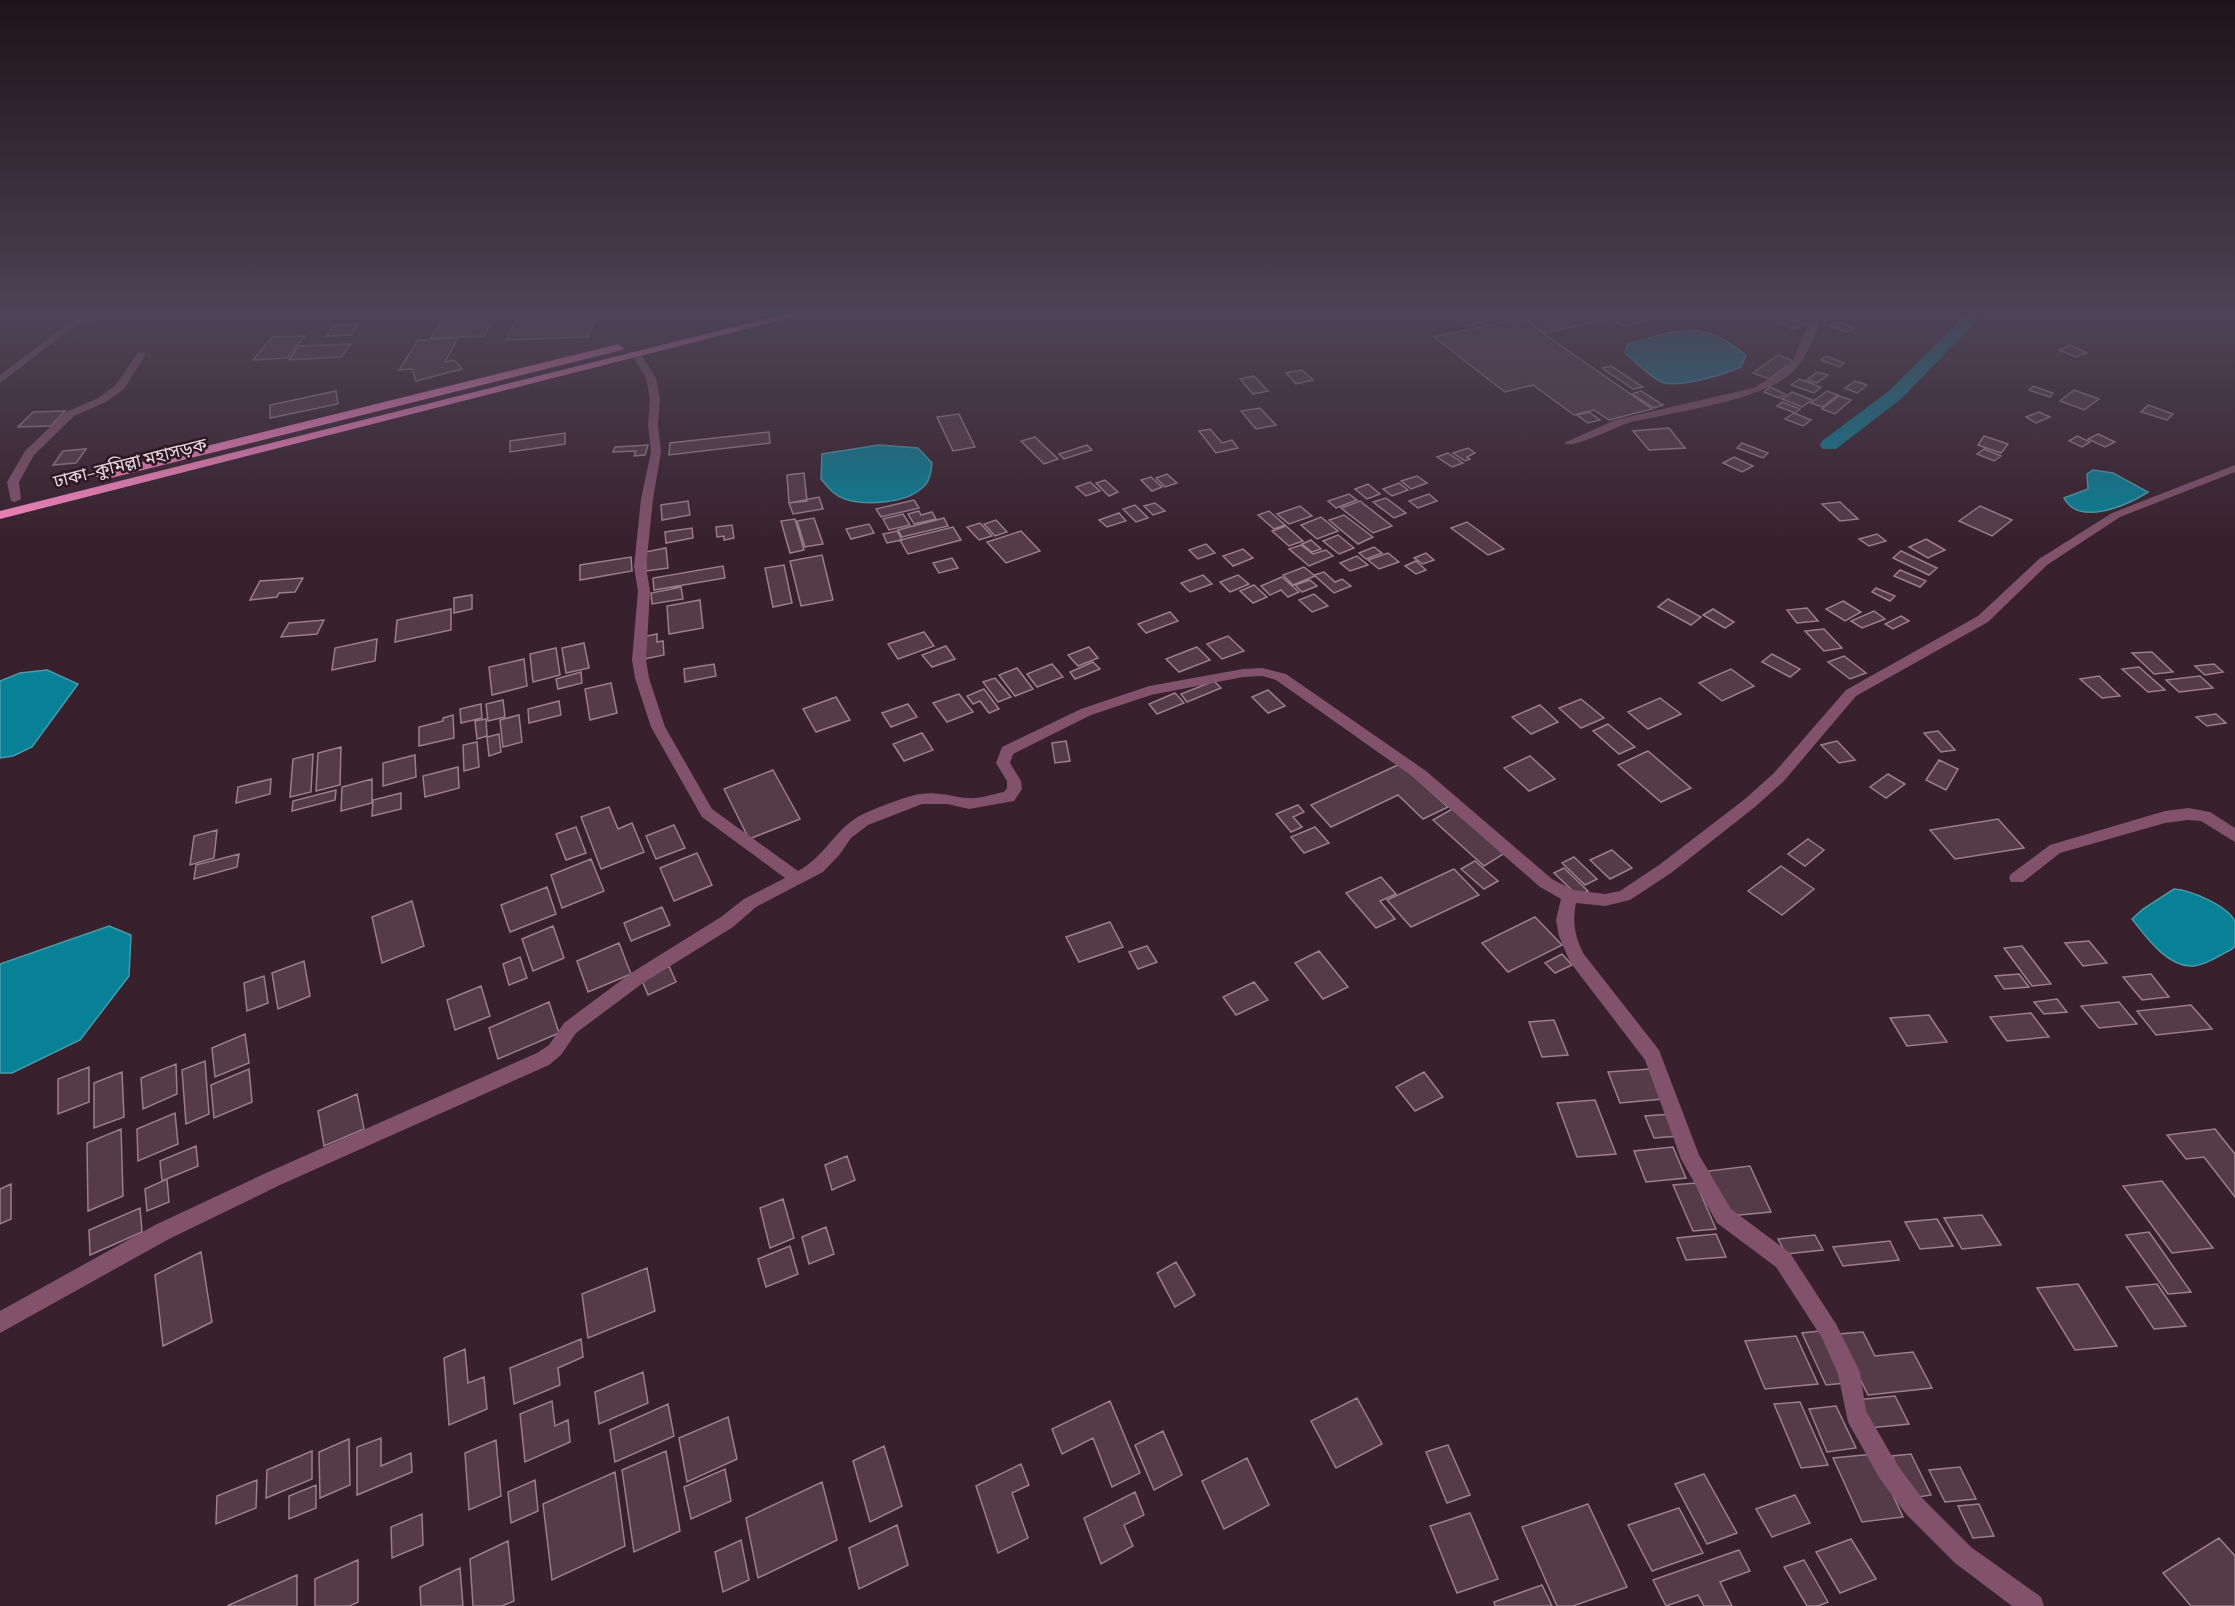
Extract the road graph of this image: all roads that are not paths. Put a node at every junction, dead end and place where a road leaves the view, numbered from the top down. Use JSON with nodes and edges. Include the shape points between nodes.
{"nodes":[{"id":1,"x":115,"y":391,"type":"edge"},
{"id":2,"x":448,"y":391,"type":"edge"},
{"id":3,"x":497,"y":391,"type":"edge"},
{"id":4,"x":653,"y":391,"type":"edge"},
{"id":5,"x":1752,"y":391,"type":"edge"},
{"id":6,"x":1569,"y":443,"type":"dead end"},
{"id":7,"x":2235,"y":468,"type":"edge"},
{"id":8,"x":15,"y":499,"type":"junction"},
{"id":9,"x":0,"y":502,"type":"edge"},
{"id":10,"x":0,"y":514,"type":"edge"},
{"id":11,"x":2235,"y":836,"type":"edge"},
{"id":12,"x":2017,"y":878,"type":"dead end"},
{"id":13,"x":798,"y":879,"type":"junction"},
{"id":14,"x":1570,"y":896,"type":"junction"},
{"id":15,"x":0,"y":1323,"type":"edge"},
{"id":16,"x":2032,"y":1606,"type":"edge"}],
"edges":[{"from":1,"to":8,"type":"street","via":[[70,414],[29,453],[13,482]]},
{"from":2,"to":8,"type":"highway","name":"ঢাকা–কুমিল্লা মহাসড়ক"},
{"from":3,"to":10,"type":"highway","name":"ঢাকা–কুমিল্লা মহাসড়ক"},
{"from":4,"to":13,"type":"street","via":[[656,452],[640,567],[644,591],[639,660],[642,678],[658,727],[707,813]]},
{"from":5,"to":6,"type":"street","via":[[1619,422]]},
{"from":7,"to":14,"type":"street","via":[[2116,514],[2043,562],[1983,619],[1851,693],[1779,777],[1750,803],[1624,896],[1605,900]]},
{"from":8,"to":9,"type":"highway","name":"ঢাকা–কুমিল্লা মহাসড়ক"},
{"from":11,"to":12,"type":"street","via":[[2205,816],[2165,817],[2055,849]]},
{"from":13,"to":14,"type":"street","via":[[817,868],[846,834],[863,821],[894,808],[921,799],[969,804],[1009,797],[1015,789],[1003,764],[1007,751],[1086,712],[1149,691],[1262,672],[1281,677],[1422,775],[1524,866]]},
{"from":13,"to":15,"type":"street","via":[[750,903],[637,978],[570,1028],[555,1050],[543,1059],[162,1232]]},
{"from":14,"to":16,"type":"street","via":[[1564,920],[1576,957],[1653,1056],[1691,1158],[1724,1216],[1783,1260],[1829,1331],[1849,1372],[1856,1414],[1888,1471],[1914,1506],[1963,1555]]}]}
